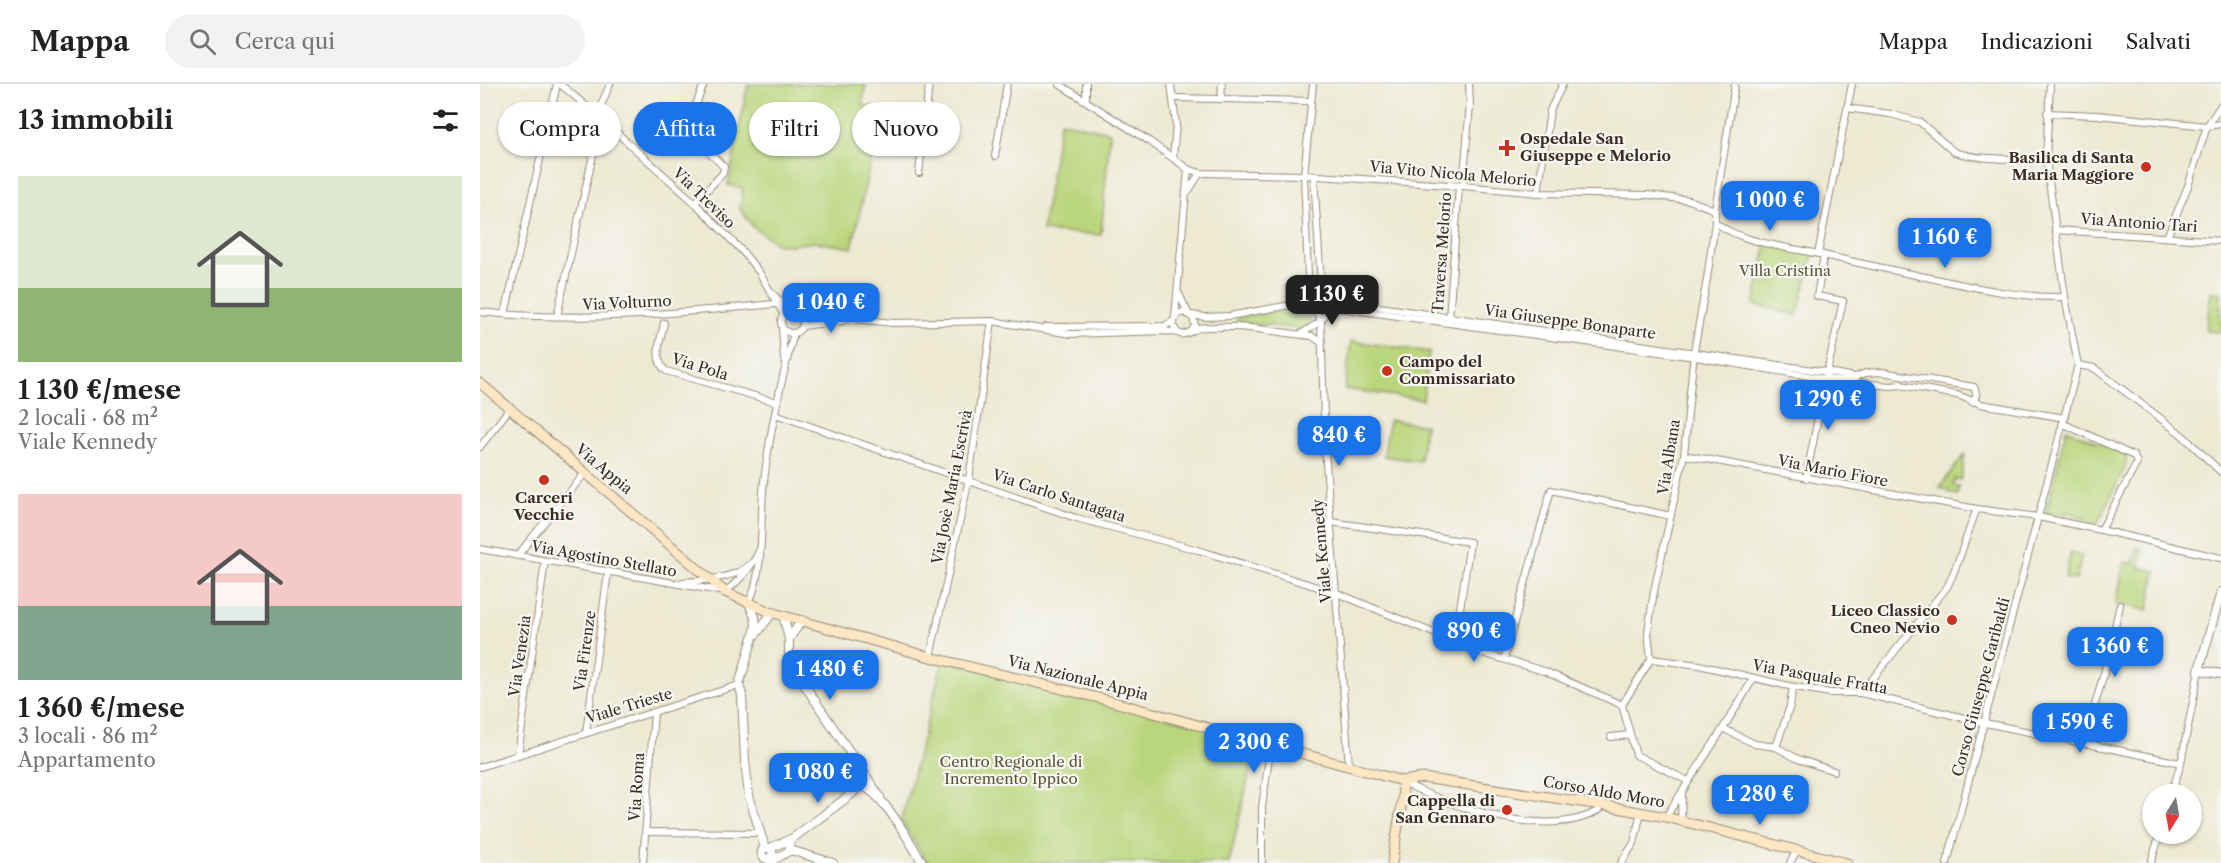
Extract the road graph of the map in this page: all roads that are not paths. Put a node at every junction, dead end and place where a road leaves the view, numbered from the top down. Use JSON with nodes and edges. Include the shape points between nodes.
{"nodes":[{"id":1,"x":559,"y":84,"type":"edge"},
{"id":2,"x":610,"y":84,"type":"edge"},
{"id":3,"x":704,"y":84,"type":"edge"},
{"id":4,"x":929,"y":84,"type":"edge"},
{"id":5,"x":1008,"y":84,"type":"edge"},
{"id":6,"x":1059,"y":84,"type":"edge"},
{"id":7,"x":1086,"y":84,"type":"edge"},
{"id":8,"x":1171,"y":84,"type":"edge"},
{"id":9,"x":1222,"y":84,"type":"edge"},
{"id":10,"x":1313,"y":84,"type":"edge"},
{"id":11,"x":1469,"y":84,"type":"edge"},
{"id":12,"x":1563,"y":84,"type":"edge"},
{"id":13,"x":1736,"y":84,"type":"edge"},
{"id":14,"x":1852,"y":84,"type":"edge"},
{"id":15,"x":2050,"y":84,"type":"edge"},
{"id":16,"x":1174,"y":98,"type":"junction"},
{"id":17,"x":1221,"y":98,"type":"junction"},
{"id":18,"x":1086,"y":100,"type":"junction"},
{"id":19,"x":1311,"y":101,"type":"junction"},
{"id":20,"x":581,"y":102,"type":"edge"},
{"id":21,"x":604,"y":102,"type":"edge"},
{"id":22,"x":2221,"y":105,"type":"edge"},
{"id":23,"x":1847,"y":108,"type":"junction"},
{"id":24,"x":2047,"y":113,"type":"junction"},
{"id":25,"x":2221,"y":124,"type":"edge"},
{"id":26,"x":2206,"y":126,"type":"junction"},
{"id":27,"x":621,"y":137,"type":"edge"},
{"id":28,"x":591,"y":156,"type":"edge"},
{"id":29,"x":995,"y":156,"type":"dead end"},
{"id":30,"x":1173,"y":157,"type":"junction"},
{"id":31,"x":2046,"y":159,"type":"junction"},
{"id":32,"x":1188,"y":170,"type":"junction"},
{"id":33,"x":919,"y":173,"type":"dead end"},
{"id":34,"x":1200,"y":173,"type":"junction"},
{"id":35,"x":1304,"y":175,"type":"junction"},
{"id":36,"x":1314,"y":176,"type":"junction"},
{"id":37,"x":1461,"y":186,"type":"junction"},
{"id":38,"x":1187,"y":193,"type":"junction"},
{"id":39,"x":1538,"y":193,"type":"junction"},
{"id":40,"x":695,"y":203,"type":"junction"},
{"id":41,"x":1715,"y":210,"type":"junction"},
{"id":42,"x":1715,"y":222,"type":"junction"},
{"id":43,"x":2055,"y":230,"type":"junction"},
{"id":44,"x":2167,"y":237,"type":"junction"},
{"id":45,"x":2221,"y":241,"type":"edge"},
{"id":46,"x":1821,"y":255,"type":"junction"},
{"id":47,"x":769,"y":290,"type":"junction"},
{"id":48,"x":1178,"y":293,"type":"junction"},
{"id":49,"x":2065,"y":297,"type":"junction"},
{"id":50,"x":1322,"y":300,"type":"junction"},
{"id":51,"x":1309,"y":302,"type":"junction"},
{"id":52,"x":776,"y":304,"type":"junction"},
{"id":53,"x":480,"y":312,"type":"edge"},
{"id":54,"x":794,"y":312,"type":"junction"},
{"id":55,"x":505,"y":314,"type":"junction"},
{"id":56,"x":1189,"y":314,"type":"junction"},
{"id":57,"x":783,"y":315,"type":"junction"},
{"id":58,"x":557,"y":316,"type":"junction"},
{"id":59,"x":1229,"y":316,"type":"junction"},
{"id":60,"x":1174,"y":319,"type":"junction"},
{"id":61,"x":857,"y":320,"type":"junction"},
{"id":62,"x":1449,"y":320,"type":"junction"},
{"id":63,"x":992,"y":321,"type":"junction"},
{"id":64,"x":1321,"y":321,"type":"junction"},
{"id":65,"x":664,"y":323,"type":"dead end"},
{"id":66,"x":1015,"y":325,"type":"junction"},
{"id":67,"x":802,"y":326,"type":"junction"},
{"id":68,"x":1228,"y":327,"type":"junction"},
{"id":69,"x":783,"y":328,"type":"junction"},
{"id":70,"x":1192,"y":331,"type":"junction"},
{"id":71,"x":794,"y":333,"type":"junction"},
{"id":72,"x":1178,"y":333,"type":"junction"},
{"id":73,"x":1299,"y":335,"type":"junction"},
{"id":74,"x":1322,"y":343,"type":"junction"},
{"id":75,"x":1695,"y":354,"type":"junction"},
{"id":76,"x":785,"y":362,"type":"junction"},
{"id":77,"x":2078,"y":365,"type":"junction"},
{"id":78,"x":1873,"y":372,"type":"junction"},
{"id":79,"x":1827,"y":373,"type":"junction"},
{"id":80,"x":480,"y":383,"type":"edge"},
{"id":81,"x":1873,"y":383,"type":"junction"},
{"id":82,"x":776,"y":402,"type":"junction"},
{"id":83,"x":1972,"y":402,"type":"junction"},
{"id":84,"x":510,"y":408,"type":"junction"},
{"id":85,"x":775,"y":414,"type":"junction"},
{"id":86,"x":2064,"y":421,"type":"junction"},
{"id":87,"x":480,"y":447,"type":"edge"},
{"id":88,"x":1684,"y":454,"type":"junction"},
{"id":89,"x":2221,"y":472,"type":"edge"},
{"id":90,"x":585,"y":473,"type":"junction"},
{"id":91,"x":1806,"y":478,"type":"junction"},
{"id":92,"x":969,"y":479,"type":"junction"},
{"id":93,"x":1977,"y":509,"type":"junction"},
{"id":94,"x":1671,"y":516,"type":"junction"},
{"id":95,"x":2038,"y":517,"type":"junction"},
{"id":96,"x":1331,"y":522,"type":"junction"},
{"id":97,"x":2101,"y":530,"type":"junction"},
{"id":98,"x":480,"y":549,"type":"edge"},
{"id":99,"x":760,"y":549,"type":"junction"},
{"id":100,"x":517,"y":556,"type":"junction"},
{"id":101,"x":2221,"y":558,"type":"edge"},
{"id":102,"x":545,"y":561,"type":"junction"},
{"id":103,"x":609,"y":572,"type":"junction"},
{"id":104,"x":709,"y":578,"type":"junction"},
{"id":105,"x":667,"y":582,"type":"junction"},
{"id":106,"x":725,"y":592,"type":"junction"},
{"id":107,"x":2221,"y":592,"type":"edge"},
{"id":108,"x":1337,"y":593,"type":"junction"},
{"id":109,"x":749,"y":603,"type":"junction"},
{"id":110,"x":2120,"y":605,"type":"dead end"},
{"id":111,"x":773,"y":612,"type":"junction"},
{"id":112,"x":783,"y":615,"type":"junction"},
{"id":113,"x":802,"y":620,"type":"junction"},
{"id":114,"x":754,"y":638,"type":"junction"},
{"id":115,"x":789,"y":639,"type":"junction"},
{"id":116,"x":1455,"y":642,"type":"junction"},
{"id":117,"x":930,"y":657,"type":"junction"},
{"id":118,"x":1504,"y":659,"type":"junction"},
{"id":119,"x":1651,"y":659,"type":"junction"},
{"id":120,"x":2199,"y":670,"type":"junction"},
{"id":121,"x":2221,"y":674,"type":"edge"},
{"id":122,"x":1754,"y":679,"type":"junction"},
{"id":123,"x":739,"y":685,"type":"junction"},
{"id":124,"x":1793,"y":687,"type":"junction"},
{"id":125,"x":1861,"y":693,"type":"junction"},
{"id":126,"x":1622,"y":705,"type":"junction"},
{"id":127,"x":654,"y":712,"type":"junction"},
{"id":128,"x":1984,"y":723,"type":"junction"},
{"id":129,"x":1724,"y":729,"type":"junction"},
{"id":130,"x":586,"y":733,"type":"junction"},
{"id":131,"x":1630,"y":735,"type":"junction"},
{"id":132,"x":1611,"y":737,"type":"dead end"},
{"id":133,"x":2084,"y":743,"type":"junction"},
{"id":134,"x":1271,"y":744,"type":"junction"},
{"id":135,"x":1776,"y":747,"type":"junction"},
{"id":136,"x":518,"y":754,"type":"junction"},
{"id":137,"x":2181,"y":762,"type":"junction"},
{"id":138,"x":859,"y":765,"type":"junction"},
{"id":139,"x":1349,"y":766,"type":"junction"},
{"id":140,"x":480,"y":767,"type":"edge"},
{"id":141,"x":1834,"y":771,"type":"dead end"},
{"id":142,"x":1402,"y":781,"type":"junction"},
{"id":143,"x":1688,"y":781,"type":"junction"},
{"id":144,"x":859,"y":784,"type":"junction"},
{"id":145,"x":2174,"y":784,"type":"edge"},
{"id":146,"x":1682,"y":792,"type":"junction"},
{"id":147,"x":880,"y":797,"type":"junction"},
{"id":148,"x":1601,"y":805,"type":"junction"},
{"id":149,"x":1641,"y":812,"type":"junction"},
{"id":150,"x":1666,"y":817,"type":"junction"},
{"id":151,"x":1680,"y":821,"type":"junction"},
{"id":152,"x":646,"y":831,"type":"junction"},
{"id":153,"x":761,"y":833,"type":"junction"},
{"id":154,"x":793,"y":838,"type":"junction"},
{"id":155,"x":2157,"y":844,"type":"edge"},
{"id":156,"x":768,"y":848,"type":"junction"},
{"id":157,"x":791,"y":850,"type":"junction"},
{"id":158,"x":1797,"y":850,"type":"junction"},
{"id":159,"x":766,"y":861,"type":"edge"},
{"id":160,"x":1829,"y":861,"type":"edge"},
{"id":161,"x":644,"y":863,"type":"edge"},
{"id":162,"x":833,"y":863,"type":"edge"},
{"id":163,"x":924,"y":863,"type":"edge"},
{"id":164,"x":1262,"y":863,"type":"edge"},
{"id":165,"x":1392,"y":863,"type":"edge"},
{"id":166,"x":1621,"y":863,"type":"edge"},
{"id":167,"x":1790,"y":863,"type":"edge"},
{"id":168,"x":1847,"y":863,"type":"edge"},
{"id":169,"x":1947,"y":863,"type":"edge"},
{"id":170,"x":2151,"y":863,"type":"edge"}],
"edges":[{"from":1,"to":20,"type":"street","name":"Via Treviso"},
{"from":1,"to":55,"type":"street"},
{"from":2,"to":21,"type":"street"},
{"from":3,"to":40,"type":"street","via":[[686,130],[724,167]]},
{"from":4,"to":33,"type":"street"},
{"from":5,"to":29,"type":"street"},
{"from":6,"to":18,"type":"street"},
{"from":7,"to":18,"type":"street"},
{"from":8,"to":16,"type":"street"},
{"from":9,"to":17,"type":"street"},
{"from":10,"to":19,"type":"street"},
{"from":11,"to":37,"type":"street","name":"Traversa Melorio"},
{"from":12,"to":39,"type":"street","via":[[1550,110]]},
{"from":13,"to":41,"type":"street","name":"Via Albana"},
{"from":14,"to":23,"type":"street"},
{"from":15,"to":24,"type":"street"},
{"from":16,"to":17,"type":"street"},
{"from":16,"to":30,"type":"street"},
{"from":17,"to":19,"type":"street"},
{"from":18,"to":30,"type":"street"},
{"from":19,"to":35,"type":"street"},
{"from":22,"to":26,"type":"street"},
{"from":23,"to":31,"type":"street","via":[[1920,122],[1961,154]]},
{"from":23,"to":46,"type":"street"},
{"from":24,"to":26,"type":"street"},
{"from":24,"to":31,"type":"street"},
{"from":25,"to":26,"type":"street"},
{"from":26,"to":44,"type":"street"},
{"from":27,"to":40,"type":"street","name":"Via Treviso"},
{"from":28,"to":58,"type":"street"},
{"from":30,"to":32,"type":"street"},
{"from":31,"to":43,"type":"street"},
{"from":32,"to":34,"type":"street","name":"Via Vito Nicola Melorio"},
{"from":32,"to":38,"type":"street"},
{"from":34,"to":35,"type":"street","name":"Via Vito Nicola Melorio"},
{"from":34,"to":38,"type":"street"},
{"from":35,"to":36,"type":"street","name":"Via Vito Nicola Melorio"},
{"from":35,"to":51,"type":"street"},
{"from":36,"to":37,"type":"street","name":"Via Vito Nicola Melorio"},
{"from":36,"to":50,"type":"street"},
{"from":37,"to":39,"type":"street","name":"Via Vito Nicola Melorio"},
{"from":37,"to":62,"type":"street","name":"Traversa Melorio"},
{"from":38,"to":48,"type":"street"},
{"from":39,"to":41,"type":"street","name":"Via Vito Nicola Melorio","via":[[1648,195],[1689,200]]},
{"from":40,"to":47,"type":"street","name":"Via Treviso","via":[[743,252]]},
{"from":41,"to":42,"type":"street","name":"Via Albana"},
{"from":42,"to":46,"type":"street","via":[[1725,230],[1766,243]]},
{"from":42,"to":75,"type":"street","name":"Via Albana"},
{"from":43,"to":44,"type":"street","name":"Via Antonio Tari"},
{"from":43,"to":49,"type":"street"},
{"from":44,"to":45,"type":"street","name":"Via Antonio Tari"},
{"from":46,"to":49,"type":"street","via":[[2002,293]]},
{"from":46,"to":79,"type":"street","via":[[1817,296],[1843,301]]},
{"from":47,"to":52,"type":"street","name":"Via Treviso"},
{"from":47,"to":54,"type":"street","name":"Via Treviso"},
{"from":48,"to":56,"type":"street"},
{"from":48,"to":60,"type":"street"},
{"from":49,"to":77,"type":"street"},
{"from":50,"to":51,"type":"street"},
{"from":50,"to":62,"type":"street"},
{"from":51,"to":59,"type":"street"},
{"from":51,"to":64,"type":"street"},
{"from":52,"to":57,"type":"street","name":"Via Treviso"},
{"from":52,"to":58,"type":"street","name":"Via Volturno","via":[[650,315]]},
{"from":53,"to":55,"type":"street","name":"Via Volturno"},
{"from":54,"to":57,"type":"street"},
{"from":54,"to":61,"type":"street"},
{"from":54,"to":67,"type":"street","via":[[802,319]]},
{"from":55,"to":58,"type":"street","name":"Via Volturno"},
{"from":56,"to":59,"type":"street"},
{"from":56,"to":60,"type":"street","via":[[1180,313]]},
{"from":56,"to":70,"type":"street","via":[[1195,321]]},
{"from":57,"to":69,"type":"street"},
{"from":59,"to":68,"type":"street"},
{"from":60,"to":66,"type":"street","via":[[1165,326]]},
{"from":60,"to":72,"type":"street"},
{"from":61,"to":63,"type":"street"},
{"from":61,"to":67,"type":"street"},
{"from":62,"to":64,"type":"street","via":[[1336,306]]},
{"from":62,"to":75,"type":"street"},
{"from":63,"to":66,"type":"street"},
{"from":63,"to":92,"type":"street","name":"Via Josè Maria Escrivà"},
{"from":64,"to":73,"type":"street"},
{"from":64,"to":74,"type":"street","name":"Viale Kennedy"},
{"from":65,"to":82,"type":"street","name":"Via Pola","via":[[657,360],[666,371]]},
{"from":66,"to":72,"type":"street","via":[[1071,334]]},
{"from":67,"to":71,"type":"street"},
{"from":68,"to":70,"type":"street"},
{"from":68,"to":73,"type":"street"},
{"from":69,"to":71,"type":"street"},
{"from":69,"to":76,"type":"street"},
{"from":70,"to":72,"type":"street"},
{"from":71,"to":76,"type":"street"},
{"from":73,"to":74,"type":"street","via":[[1317,338]]},
{"from":74,"to":96,"type":"street","name":"Viale Kennedy"},
{"from":75,"to":79,"type":"street"},
{"from":75,"to":88,"type":"street","name":"Via Albana"},
{"from":76,"to":82,"type":"street"},
{"from":77,"to":86,"type":"street","name":"Corso Giuseppe Garibaldi"},
{"from":77,"to":89,"type":"street","via":[[2094,368],[2181,434]]},
{"from":78,"to":79,"type":"street","via":[[1855,377]]},
{"from":78,"to":81,"type":"street"},
{"from":78,"to":83,"type":"street","via":[[1974,387],[1977,393]]},
{"from":79,"to":81,"type":"street"},
{"from":79,"to":91,"type":"street"},
{"from":80,"to":84,"type":"main road","name":"Via Appia"},
{"from":81,"to":83,"type":"street","via":[[1922,388]]},
{"from":82,"to":85,"type":"street"},
{"from":83,"to":86,"type":"street"},
{"from":84,"to":87,"type":"street"},
{"from":84,"to":90,"type":"main road","name":"Via Appia"},
{"from":85,"to":92,"type":"street","name":"Via Carlo Santagata"},
{"from":85,"to":99,"type":"street","via":[[764,481]]},
{"from":86,"to":95,"type":"street","name":"Corso Giuseppe Garibaldi"},
{"from":86,"to":97,"type":"street","via":[[2134,456],[2137,464]]},
{"from":88,"to":91,"type":"street","name":"Via Mario Fiore"},
{"from":88,"to":94,"type":"street","name":"Via Albana"},
{"from":90,"to":100,"type":"street"},
{"from":90,"to":104,"type":"main road","name":"Via Appia"},
{"from":91,"to":93,"type":"street","name":"Via Mario Fiore"},
{"from":92,"to":108,"type":"street","name":"Via Carlo Santagata","via":[[1076,518]]},
{"from":92,"to":117,"type":"street","name":"Via Josè Maria Escrivà"},
{"from":93,"to":95,"type":"street","name":"Via Mario Fiore"},
{"from":93,"to":125,"type":"street","via":[[1947,587]]},
{"from":94,"to":118,"type":"street","via":[[1551,490]]},
{"from":94,"to":119,"type":"street","name":"Via Albana","via":[[1648,632]]},
{"from":95,"to":97,"type":"street","name":"Via Mario Fiore"},
{"from":95,"to":128,"type":"street","name":"Corso Giuseppe Garibaldi"},
{"from":96,"to":108,"type":"street","name":"Viale Kennedy"},
{"from":96,"to":116,"type":"street","via":[[1470,542]]},
{"from":97,"to":101,"type":"street","name":"Via Mario Fiore"},
{"from":98,"to":100,"type":"street","name":"Via Agostino Stellato"},
{"from":99,"to":104,"type":"street","via":[[745,569]]},
{"from":99,"to":106,"type":"street","via":[[745,575]]},
{"from":99,"to":109,"type":"street","via":[[758,576]]},
{"from":100,"to":102,"type":"street","name":"Via Agostino Stellato"},
{"from":102,"to":103,"type":"street","name":"Via Agostino Stellato"},
{"from":102,"to":136,"type":"street","name":"Via Venezia"},
{"from":103,"to":105,"type":"street","name":"Via Agostino Stellato"},
{"from":103,"to":130,"type":"street","name":"Via Firenze"},
{"from":104,"to":105,"type":"street"},
{"from":104,"to":106,"type":"main road","name":"Via Appia"},
{"from":105,"to":106,"type":"street","name":"Via Agostino Stellato"},
{"from":106,"to":109,"type":"main road","name":"Via Appia"},
{"from":107,"to":120,"type":"street"},
{"from":108,"to":116,"type":"street","name":"Via Carlo Santagata"},
{"from":108,"to":139,"type":"street","name":"Viale Kennedy"},
{"from":109,"to":111,"type":"main road","name":"Via Nazionale Appia"},
{"from":109,"to":114,"type":"street"},
{"from":110,"to":133,"type":"street"},
{"from":111,"to":112,"type":"main road","name":"Via Nazionale Appia"},
{"from":111,"to":114,"type":"street"},
{"from":112,"to":113,"type":"main road","name":"Via Nazionale Appia"},
{"from":112,"to":115,"type":"street"},
{"from":113,"to":115,"type":"street"},
{"from":113,"to":117,"type":"main road","name":"Via Nazionale Appia"},
{"from":114,"to":123,"type":"street"},
{"from":115,"to":138,"type":"street","via":[[789,663]]},
{"from":116,"to":118,"type":"street","name":"Via Carlo Santagata"},
{"from":117,"to":134,"type":"main road","name":"Via Nazionale Appia"},
{"from":118,"to":126,"type":"street","name":"Via Carlo Santagata","via":[[1544,671]]},
{"from":119,"to":122,"type":"street","name":"Via Pasquale Fratta","via":[[1699,665]]},
{"from":119,"to":126,"type":"street"},
{"from":120,"to":121,"type":"street"},
{"from":120,"to":137,"type":"street"},
{"from":122,"to":124,"type":"street","name":"Via Pasquale Fratta"},
{"from":122,"to":129,"type":"street"},
{"from":123,"to":127,"type":"street","name":"Viale Trieste"},
{"from":123,"to":153,"type":"street","via":[[749,796]]},
{"from":124,"to":125,"type":"street","name":"Via Pasquale Fratta"},
{"from":124,"to":135,"type":"street"},
{"from":125,"to":128,"type":"street","name":"Via Pasquale Fratta"},
{"from":126,"to":131,"type":"street"},
{"from":127,"to":130,"type":"street","name":"Viale Trieste"},
{"from":127,"to":152,"type":"street","name":"Via Roma"},
{"from":128,"to":133,"type":"street","name":"Via Pasquale Fratta"},
{"from":128,"to":169,"type":"street","name":"Corso Giuseppe Garibaldi"},
{"from":129,"to":135,"type":"street","via":[[1755,744]]},
{"from":129,"to":143,"type":"street"},
{"from":130,"to":136,"type":"street","name":"Viale Trieste"},
{"from":131,"to":132,"type":"street"},
{"from":131,"to":143,"type":"street","via":[[1636,756]]},
{"from":133,"to":137,"type":"street","name":"Via Pasquale Fratta"},
{"from":134,"to":139,"type":"main road","name":"Via Nazionale Appia"},
{"from":134,"to":164,"type":"street","via":[[1263,807]]},
{"from":135,"to":141,"type":"street"},
{"from":136,"to":140,"type":"street","name":"Viale Trieste"},
{"from":137,"to":145,"type":"street"},
{"from":138,"to":144,"type":"street"},
{"from":138,"to":147,"type":"street"},
{"from":139,"to":142,"type":"main road","name":"Via Nazionale Appia"},
{"from":142,"to":148,"type":"main road","name":"Corso Aldo Moro","via":[[1423,778]]},
{"from":142,"to":148,"type":"street","via":[[1470,809],[1545,823],[1579,819],[1599,810]]},
{"from":142,"to":165,"type":"main road"},
{"from":143,"to":146,"type":"street"},
{"from":144,"to":147,"type":"street"},
{"from":144,"to":154,"type":"street","via":[[853,793]]},
{"from":146,"to":150,"type":"street"},
{"from":146,"to":151,"type":"street"},
{"from":147,"to":163,"type":"street"},
{"from":148,"to":149,"type":"main road","name":"Corso Aldo Moro"},
{"from":149,"to":150,"type":"main road","name":"Corso Aldo Moro"},
{"from":149,"to":166,"type":"street","via":[[1634,843]]},
{"from":150,"to":151,"type":"main road","name":"Corso Aldo Moro"},
{"from":151,"to":158,"type":"main road","name":"Corso Aldo Moro"},
{"from":152,"to":153,"type":"street"},
{"from":152,"to":161,"type":"street","name":"Via Roma"},
{"from":153,"to":156,"type":"street"},
{"from":154,"to":156,"type":"street"},
{"from":154,"to":157,"type":"street","via":[[789,843]]},
{"from":155,"to":170,"type":"street"},
{"from":156,"to":159,"type":"street","via":[[773,855]]},
{"from":157,"to":159,"type":"street"},
{"from":157,"to":162,"type":"street"},
{"from":158,"to":160,"type":"main road","name":"Corso Aldo Moro"},
{"from":158,"to":167,"type":"street"},
{"from":160,"to":168,"type":"main road","name":"Corso Aldo Moro"}]}
